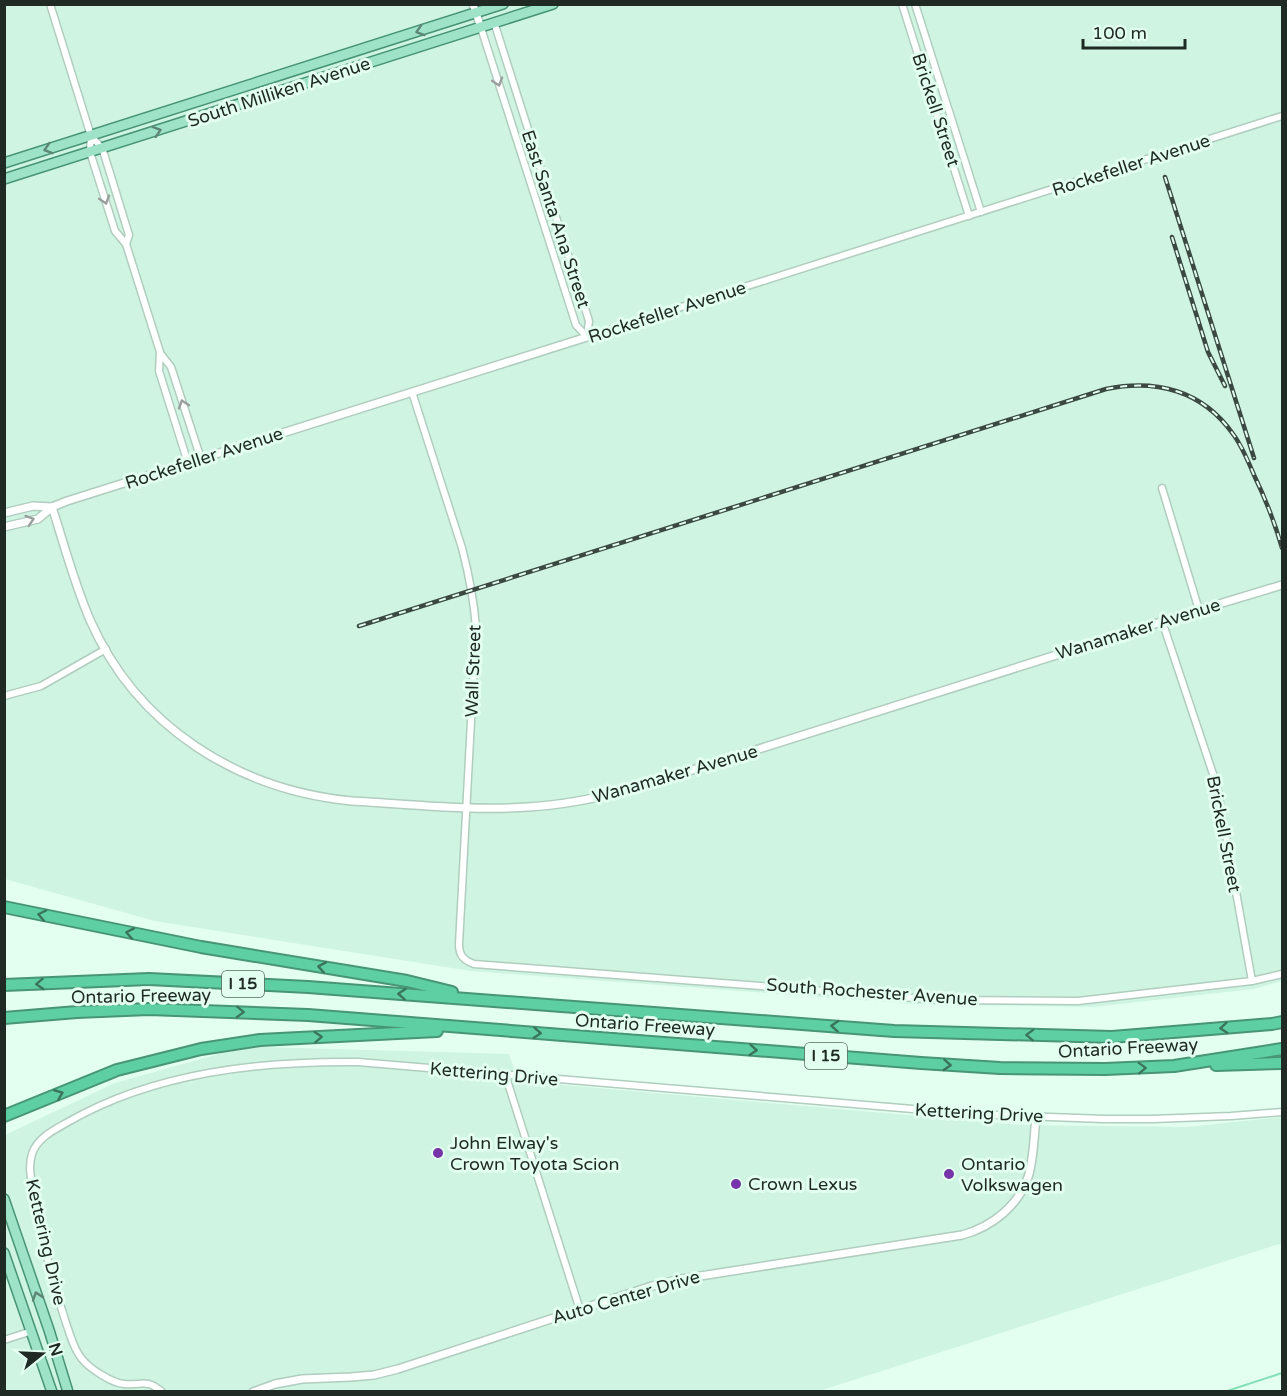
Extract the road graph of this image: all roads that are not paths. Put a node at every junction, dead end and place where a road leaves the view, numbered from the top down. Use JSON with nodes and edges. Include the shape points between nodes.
{"nodes":[{"id":1,"x":50,"y":4,"type":"edge"},
{"id":2,"x":503,"y":4,"type":"edge"},
{"id":3,"x":553,"y":4,"type":"edge"},
{"id":4,"x":902,"y":4,"type":"edge"},
{"id":5,"x":915,"y":4,"type":"edge"},
{"id":6,"x":489,"y":7,"type":"edge"},
{"id":7,"x":475,"y":9,"type":"edge"},
{"id":8,"x":494,"y":22,"type":"junction"},
{"id":9,"x":481,"y":28,"type":"junction"},
{"id":10,"x":1282,"y":116,"type":"edge"},
{"id":11,"x":91,"y":136,"type":"junction"},
{"id":12,"x":102,"y":148,"type":"junction"},
{"id":13,"x":90,"y":152,"type":"junction"},
{"id":14,"x":4,"y":163,"type":"edge"},
{"id":15,"x":4,"y":179,"type":"edge"},
{"id":16,"x":981,"y":212,"type":"junction"},
{"id":17,"x":969,"y":216,"type":"junction"},
{"id":18,"x":126,"y":244,"type":"junction"},
{"id":19,"x":587,"y":337,"type":"junction"},
{"id":20,"x":160,"y":352,"type":"junction"},
{"id":21,"x":412,"y":392,"type":"junction"},
{"id":22,"x":201,"y":459,"type":"junction"},
{"id":23,"x":188,"y":463,"type":"junction"},
{"id":24,"x":1161,"y":488,"type":"dead end"},
{"id":25,"x":52,"y":507,"type":"junction"},
{"id":26,"x":4,"y":513,"type":"edge"},
{"id":27,"x":4,"y":527,"type":"edge"},
{"id":28,"x":1282,"y":585,"type":"edge"},
{"id":29,"x":1199,"y":610,"type":"junction"},
{"id":30,"x":1162,"y":621,"type":"junction"},
{"id":31,"x":106,"y":649,"type":"junction"},
{"id":32,"x":4,"y":696,"type":"edge"},
{"id":33,"x":467,"y":808,"type":"junction"},
{"id":34,"x":4,"y":907,"type":"edge"},
{"id":35,"x":463,"y":958,"type":"joint"},
{"id":36,"x":1282,"y":974,"type":"edge"},
{"id":37,"x":1252,"y":981,"type":"junction"},
{"id":38,"x":4,"y":985,"type":"edge"},
{"id":39,"x":482,"y":999,"type":"junction"},
{"id":40,"x":4,"y":1018,"type":"edge"},
{"id":41,"x":1282,"y":1022,"type":"edge"},
{"id":42,"x":479,"y":1029,"type":"junction"},
{"id":43,"x":1282,"y":1049,"type":"edge"},
{"id":44,"x":1282,"y":1064,"type":"edge"},
{"id":45,"x":1174,"y":1066,"type":"junction"},
{"id":46,"x":505,"y":1074,"type":"junction"},
{"id":47,"x":1282,"y":1112,"type":"edge"},
{"id":48,"x":4,"y":1116,"type":"edge"},
{"id":49,"x":1036,"y":1117,"type":"junction"},
{"id":50,"x":4,"y":1199,"type":"edge"},
{"id":51,"x":4,"y":1253,"type":"edge"},
{"id":52,"x":580,"y":1310,"type":"junction"},
{"id":53,"x":32,"y":1331,"type":"junction"},
{"id":54,"x":4,"y":1340,"type":"edge"},
{"id":55,"x":52,"y":1392,"type":"edge"},
{"id":56,"x":68,"y":1392,"type":"edge"},
{"id":57,"x":162,"y":1392,"type":"edge"},
{"id":58,"x":253,"y":1392,"type":"edge"}],
"edges":[{"from":1,"to":11,"type":"street"},
{"from":2,"to":6,"type":"main road","name":"South Milliken Avenue"},
{"from":3,"to":8,"type":"main road","name":"South Milliken Avenue"},
{"from":4,"to":17,"type":"street","name":"Brickell Street"},
{"from":5,"to":16,"type":"street","name":"Brickell Street"},
{"from":6,"to":7,"type":"main road","name":"South Milliken Avenue"},
{"from":6,"to":8,"type":"street","name":"East Santa Ana Street"},
{"from":7,"to":9,"type":"street","name":"East Santa Ana Street"},
{"from":7,"to":11,"type":"main road","name":"South Milliken Avenue","one_way":true},
{"from":8,"to":9,"type":"main road","name":"South Milliken Avenue"},
{"from":8,"to":19,"type":"street","name":"East Santa Ana Street","via":[[589,321]]},
{"from":12,"to":9,"type":"main road","name":"South Milliken Avenue","one_way":true},
{"from":9,"to":19,"type":"street","name":"East Santa Ana Street","one_way":true,"via":[[576,326]]},
{"from":10,"to":16,"type":"street","name":"Rockefeller Avenue"},
{"from":11,"to":12,"type":"street"},
{"from":11,"to":13,"type":"street"},
{"from":11,"to":14,"type":"main road","name":"South Milliken Avenue","one_way":true},
{"from":12,"to":13,"type":"main road","name":"South Milliken Avenue"},
{"from":12,"to":18,"type":"street","via":[[129,235]]},
{"from":13,"to":15,"type":"main road","name":"South Milliken Avenue"},
{"from":13,"to":18,"type":"street","one_way":true,"via":[[116,231]]},
{"from":16,"to":17,"type":"street","name":"Rockefeller Avenue"},
{"from":17,"to":19,"type":"street","name":"Rockefeller Avenue"},
{"from":18,"to":20,"type":"street"},
{"from":19,"to":21,"type":"street","name":"Rockefeller Avenue"},
{"from":22,"to":20,"type":"street","one_way":true,"via":[[171,367]]},
{"from":20,"to":23,"type":"street","via":[[159,371]]},
{"from":21,"to":22,"type":"street","name":"Rockefeller Avenue"},
{"from":21,"to":33,"type":"street","name":"Wall Street","via":[[462,548],[474,608]]},
{"from":22,"to":23,"type":"street","name":"Rockefeller Avenue"},
{"from":23,"to":25,"type":"street","name":"Rockefeller Avenue"},
{"from":24,"to":29,"type":"street"},
{"from":25,"to":26,"type":"street","name":"Rockefeller Avenue","via":[[33,506]]},
{"from":27,"to":25,"type":"street","name":"Rockefeller Avenue","one_way":true,"via":[[38,519]]},
{"from":25,"to":31,"type":"street","name":"Wanamaker Avenue","via":[[81,596]]},
{"from":28,"to":29,"type":"street","name":"Wanamaker Avenue"},
{"from":29,"to":30,"type":"street","name":"Wanamaker Avenue"},
{"from":30,"to":33,"type":"street","name":"Wanamaker Avenue","via":[[632,789],[530,807]]},
{"from":30,"to":37,"type":"street","name":"Brickell Street","via":[[1217,786]]},
{"from":31,"to":32,"type":"street","via":[[41,686]]},
{"from":31,"to":33,"type":"street","name":"Wanamaker Avenue","via":[[130,685],[163,720],[204,752],[242,773],[291,791],[332,799]]},
{"from":33,"to":35,"type":"street","name":"Wall Street","via":[[459,944]]},
{"from":39,"to":34,"type":"highway","one_way":true,"via":[[407,981],[201,947]]},
{"from":35,"to":37,"type":"street","name":"South Rochester Avenue","via":[[474,964],[941,1000],[1078,1001]]},
{"from":36,"to":37,"type":"street","name":"South Rochester Avenue"},
{"from":39,"to":38,"type":"highway","name":"Ontario Freeway","number":"I 15","one_way":true,"via":[[149,979]]},
{"from":41,"to":39,"type":"highway","name":"Ontario Freeway","number":"I 15","one_way":true,"via":[[1100,1037],[894,1031]]},
{"from":40,"to":42,"type":"highway","name":"Ontario Freeway","number":"I 15","one_way":true,"via":[[149,1009],[309,1015]]},
{"from":42,"to":45,"type":"highway","name":"Ontario Freeway","number":"I 15","one_way":true,"via":[[1000,1068]]},
{"from":48,"to":42,"type":"highway","one_way":true,"via":[[117,1070],[201,1048],[278,1039]]},
{"from":43,"to":45,"type":"highway","name":"Ontario Freeway","number":"I 15"},
{"from":44,"to":45,"type":"highway"},
{"from":46,"to":49,"type":"street","name":"Kettering Drive","via":[[898,1109]]},
{"from":46,"to":52,"type":"street"},
{"from":46,"to":57,"type":"street","name":"Kettering Drive","via":[[358,1062],[265,1065],[209,1073],[159,1085],[93,1109],[39,1141],[29,1165],[31,1180],[48,1261],[77,1352],[112,1380],[124,1384],[146,1382]]},
{"from":47,"to":49,"type":"street","name":"Kettering Drive","via":[[1153,1119]]},
{"from":49,"to":52,"type":"street","name":"Auto Center Drive","via":[[1032,1157],[1021,1192],[1004,1213],[971,1233],[681,1279]]},
{"from":56,"to":50,"type":"main road","one_way":true},
{"from":51,"to":53,"type":"main road"},
{"from":52,"to":58,"type":"street","name":"Auto Center Drive","via":[[398,1369],[374,1375],[302,1379]]},
{"from":53,"to":54,"type":"street"},
{"from":53,"to":55,"type":"main road"}]}
